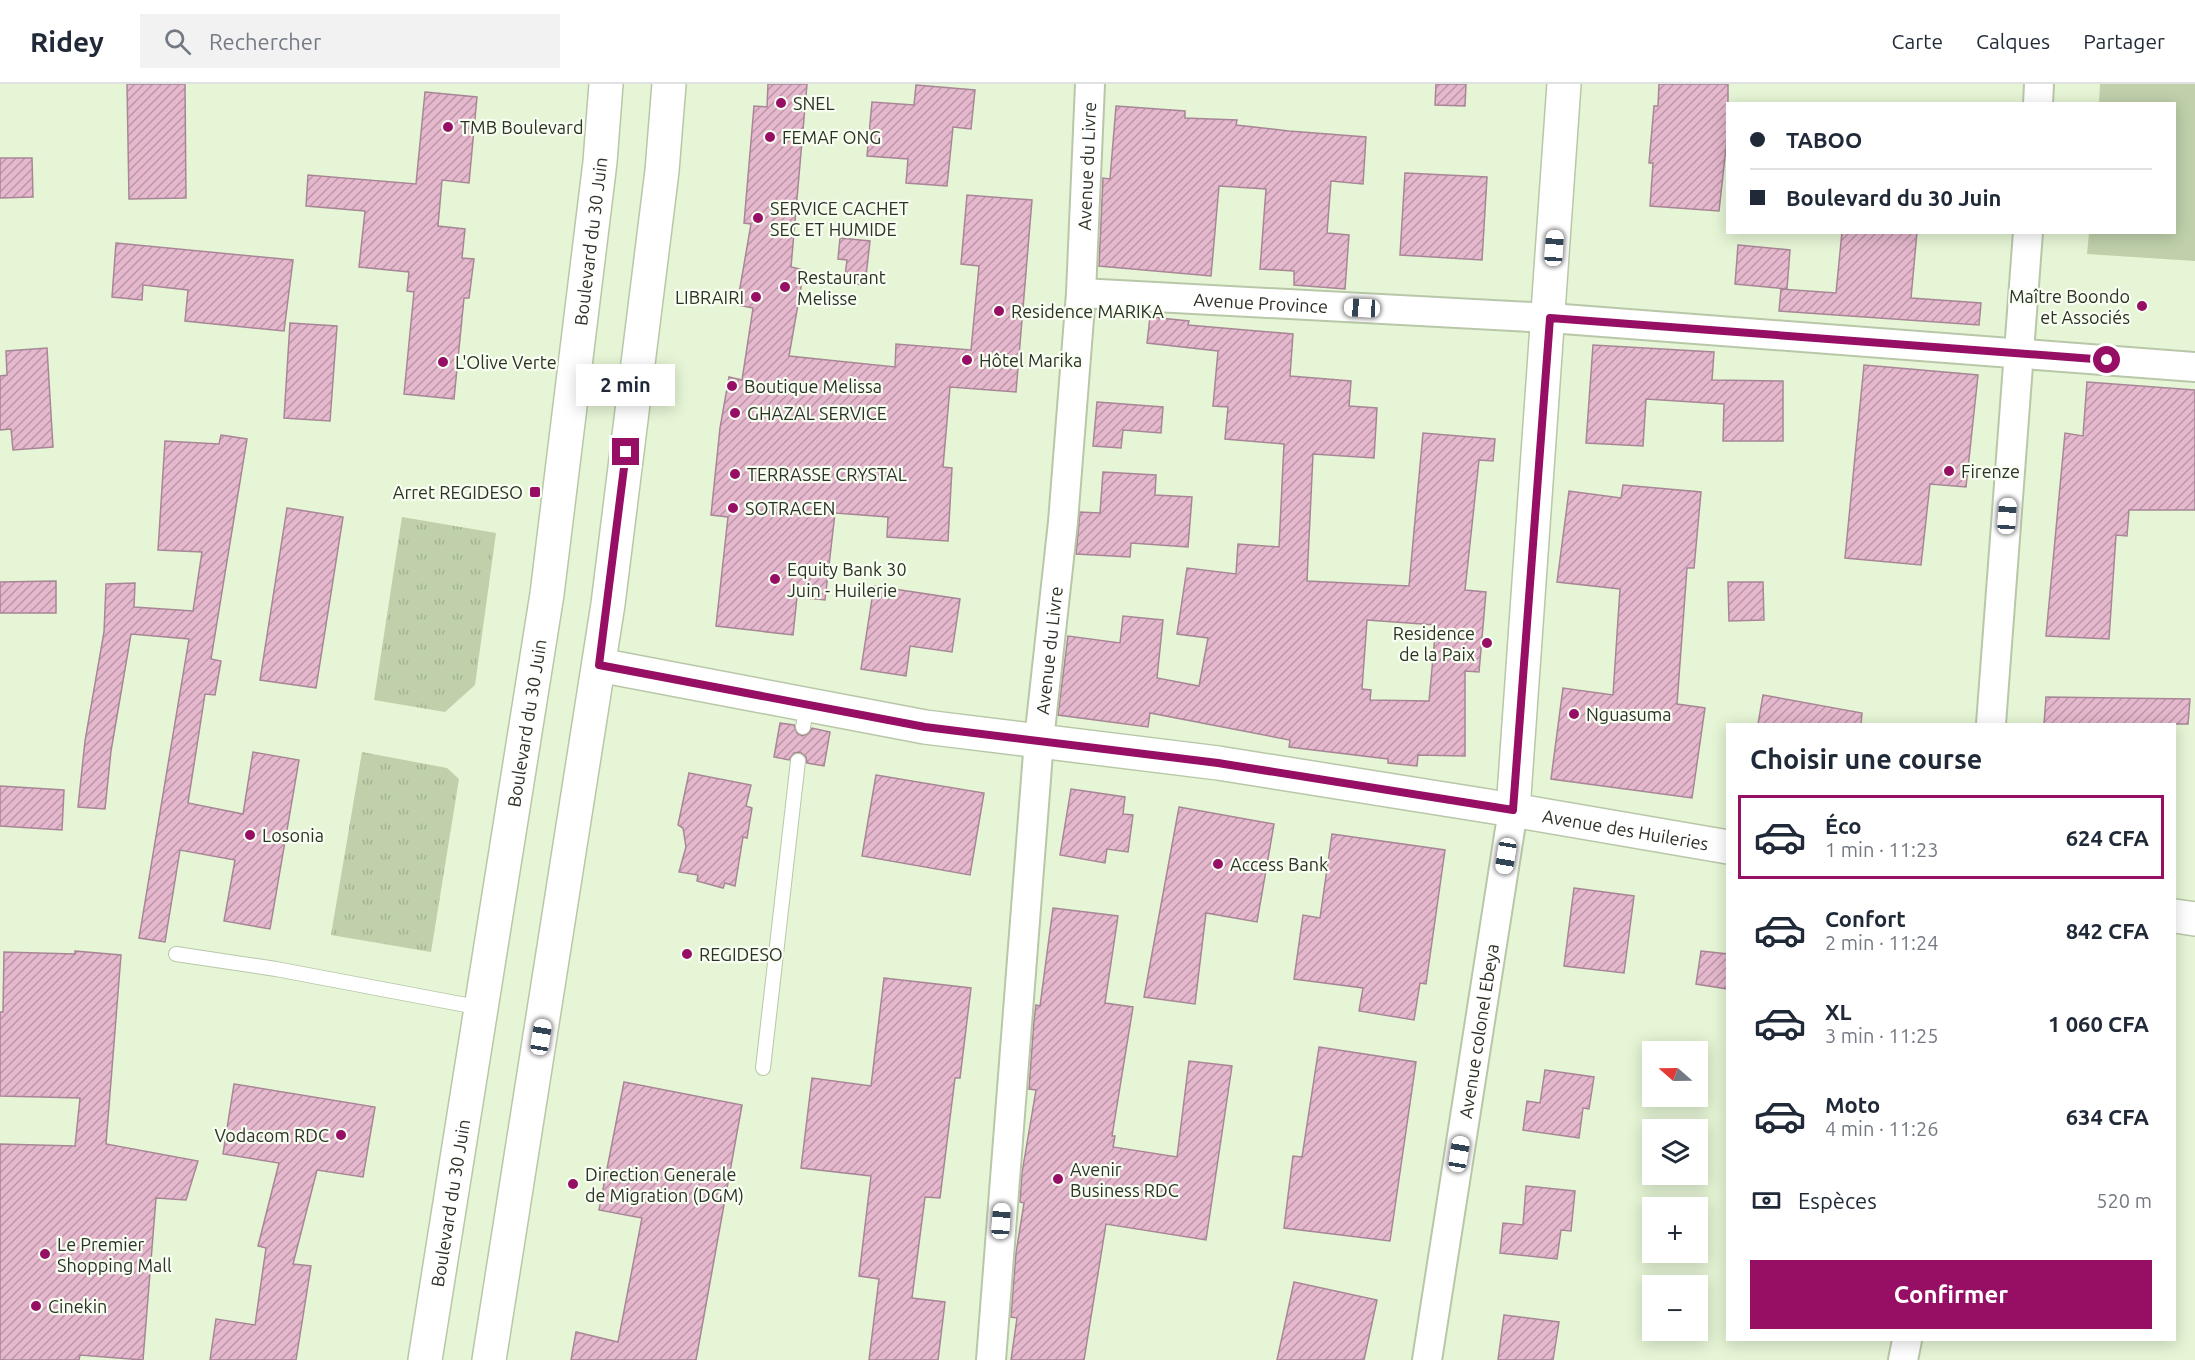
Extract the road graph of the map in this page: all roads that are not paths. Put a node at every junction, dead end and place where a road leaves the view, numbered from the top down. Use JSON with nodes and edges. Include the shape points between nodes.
{"nodes":[{"id":1,"x":606,"y":84,"type":"edge"},
{"id":2,"x":669,"y":84,"type":"edge"},
{"id":3,"x":1090,"y":84,"type":"edge"},
{"id":4,"x":1564,"y":84,"type":"edge"},
{"id":5,"x":2039,"y":84,"type":"edge"},
{"id":6,"x":2038,"y":102,"type":"edge"},
{"id":7,"x":2028,"y":234,"type":"edge"},
{"id":8,"x":1081,"y":293,"type":"junction"},
{"id":9,"x":1550,"y":318,"type":"junction"},
{"id":10,"x":2019,"y":353,"type":"junction"},
{"id":11,"x":2195,"y":367,"type":"edge"},
{"id":12,"x":599,"y":665,"type":"junction"},
{"id":13,"x":1991,"y":723,"type":"edge"},
{"id":14,"x":1039,"y":740,"type":"junction"},
{"id":15,"x":798,"y":761,"type":"dead end"},
{"id":16,"x":1513,"y":810,"type":"junction"},
{"id":17,"x":1726,"y":848,"type":"edge"},
{"id":18,"x":2176,"y":916,"type":"edge"},
{"id":19,"x":2195,"y":919,"type":"edge"},
{"id":20,"x":176,"y":954,"type":"dead end"},
{"id":21,"x":482,"y":1008,"type":"junction"},
{"id":22,"x":763,"y":1068,"type":"dead end"},
{"id":23,"x":1906,"y":1341,"type":"edge"},
{"id":24,"x":425,"y":1360,"type":"edge"},
{"id":25,"x":489,"y":1360,"type":"edge"},
{"id":26,"x":991,"y":1360,"type":"edge"},
{"id":27,"x":1427,"y":1360,"type":"edge"},
{"id":28,"x":1903,"y":1360,"type":"edge"}],
"edges":[{"from":1,"to":21,"type":"main road","name":"Boulevard du 30 Juin","via":[[600,162],[547,594]]},
{"from":2,"to":12,"type":"main road","via":[[662,171]]},
{"from":3,"to":8,"type":"street","name":"Avenue du Livre"},
{"from":4,"to":9,"type":"main road"},
{"from":5,"to":6,"type":"street"},
{"from":7,"to":10,"type":"street"},
{"from":8,"to":9,"type":"street","name":"Avenue Province"},
{"from":8,"to":14,"type":"street","name":"Avenue du Livre","via":[[1063,522]]},
{"from":9,"to":10,"type":"street","name":"Avenue Province"},
{"from":9,"to":16,"type":"main road"},
{"from":10,"to":11,"type":"street","name":"Avenue Province"},
{"from":10,"to":13,"type":"street"},
{"from":12,"to":14,"type":"main road","name":"Avenue des Huileries","via":[[805,716]]},
{"from":12,"to":25,"type":"main road"},
{"from":14,"to":16,"type":"main road","name":"Avenue des Huileries","via":[[1218,763]]},
{"from":14,"to":26,"type":"street","name":"Avenue du Livre"},
{"from":15,"to":22,"type":"lane"},
{"from":16,"to":17,"type":"main road","name":"Avenue des Huileries"},
{"from":16,"to":27,"type":"street","name":"Avenue colonel Ebeya"},
{"from":18,"to":19,"type":"main road"},
{"from":20,"to":21,"type":"lane"},
{"from":21,"to":24,"type":"main road","name":"Boulevard du 30 Juin"},
{"from":23,"to":28,"type":"street"}]}
